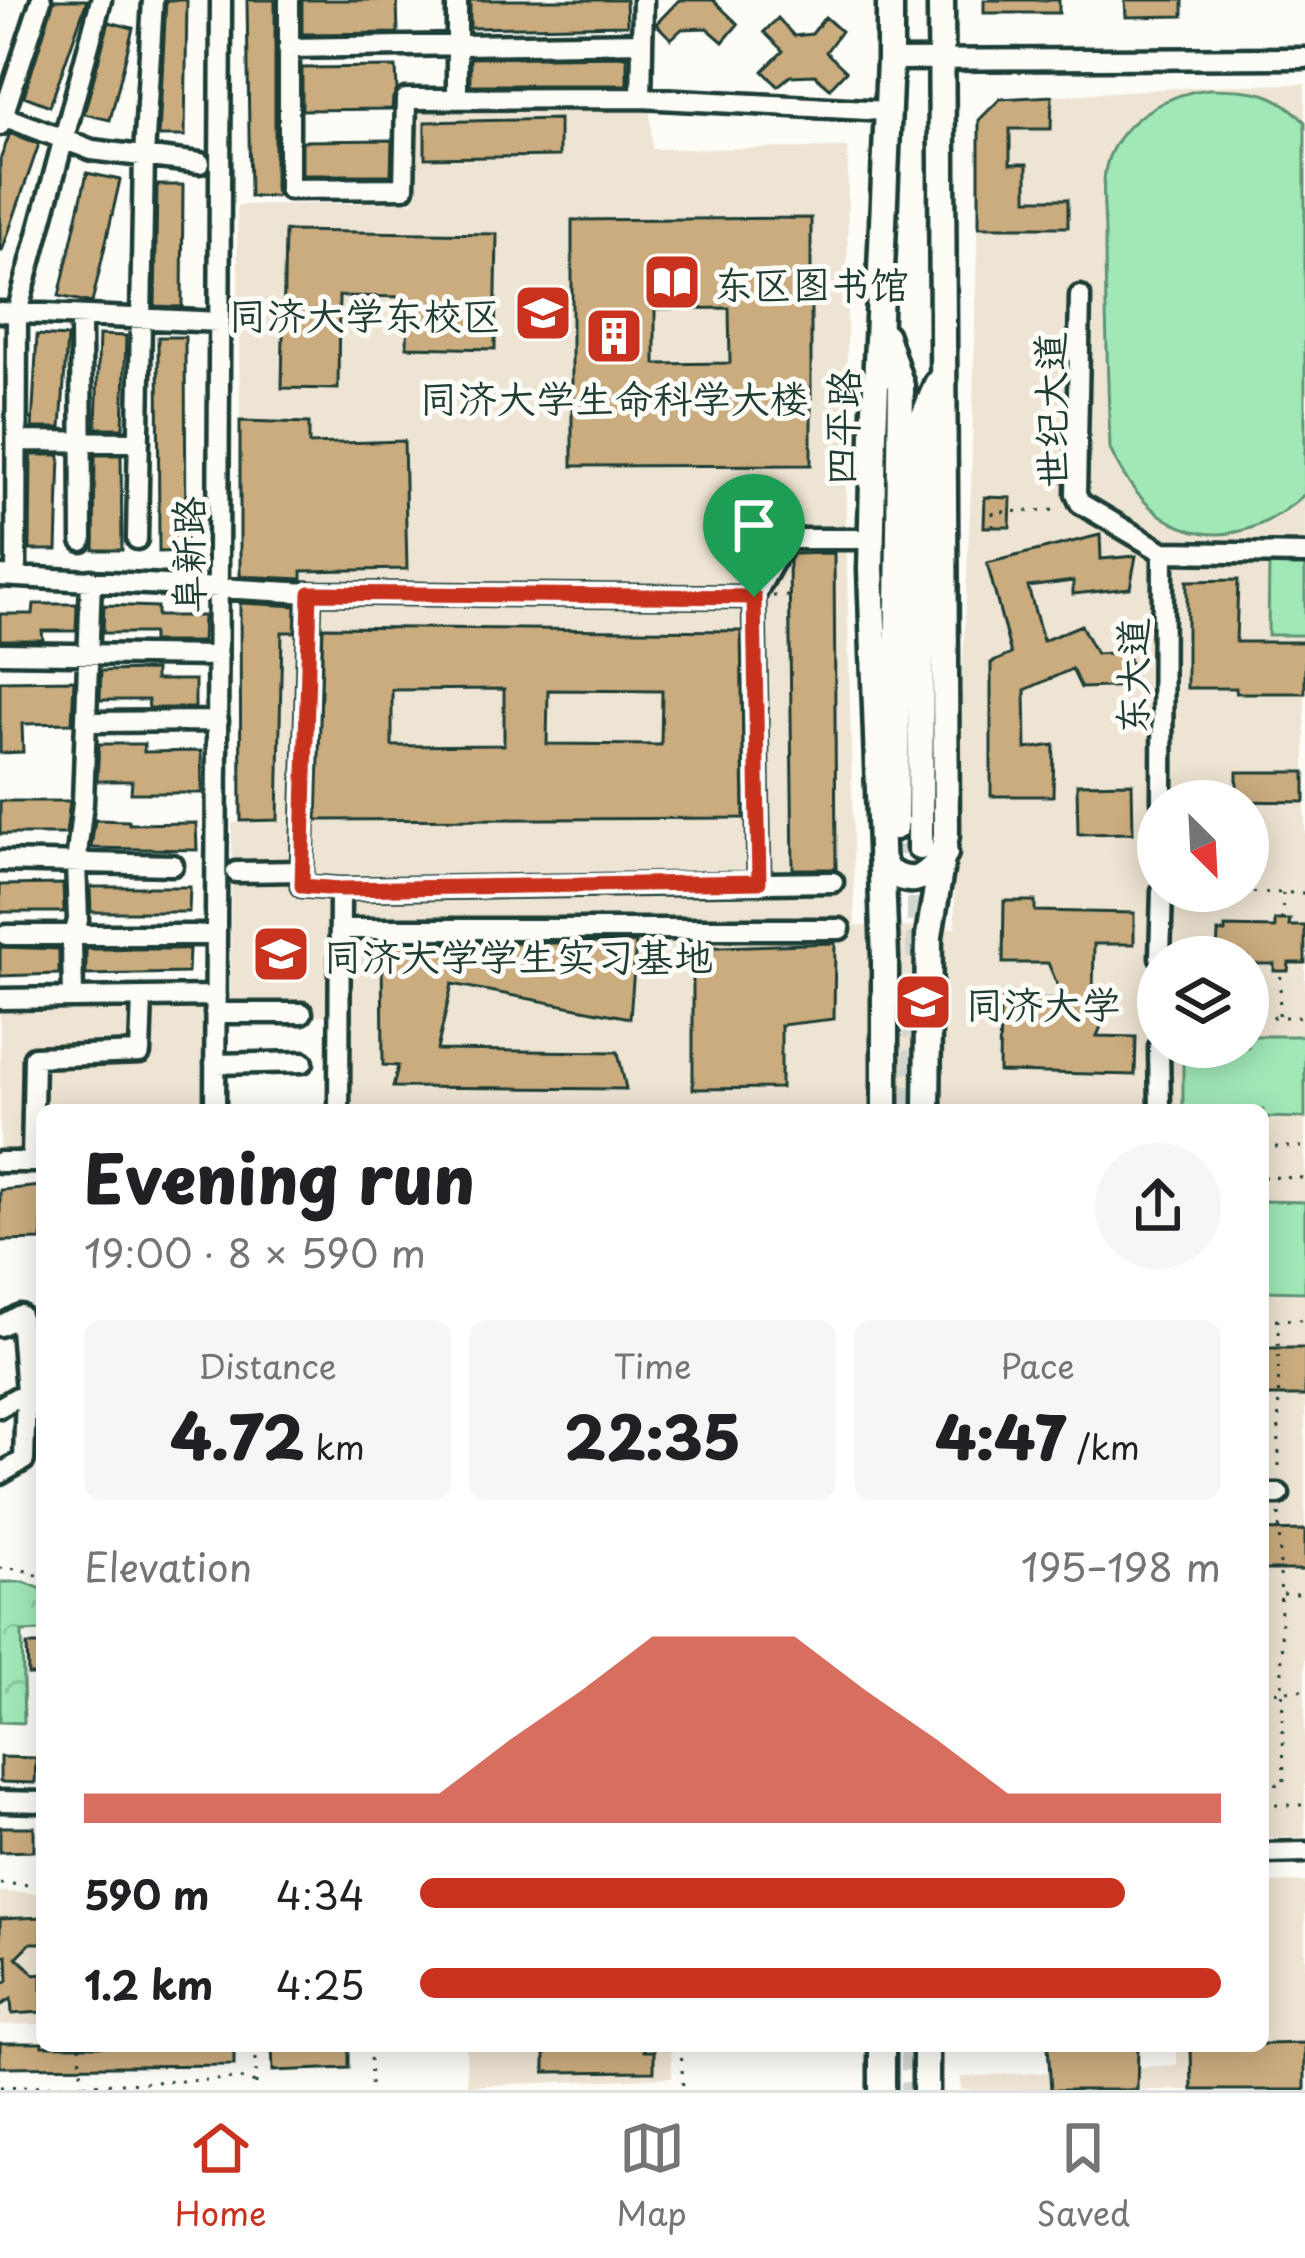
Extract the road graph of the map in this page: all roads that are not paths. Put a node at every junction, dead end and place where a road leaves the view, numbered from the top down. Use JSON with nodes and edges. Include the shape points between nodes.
{"nodes":[{"id":1,"x":41,"y":0,"type":"edge"},
{"id":2,"x":101,"y":0,"type":"edge"},
{"id":3,"x":153,"y":0,"type":"edge"},
{"id":4,"x":221,"y":0,"type":"edge"},
{"id":5,"x":289,"y":0,"type":"edge"},
{"id":6,"x":457,"y":0,"type":"edge"},
{"id":7,"x":643,"y":0,"type":"edge"},
{"id":8,"x":890,"y":0,"type":"edge"},
{"id":9,"x":941,"y":0,"type":"edge"},
{"id":10,"x":643,"y":42,"type":"junction"},
{"id":11,"x":458,"y":45,"type":"junction"},
{"id":12,"x":288,"y":48,"type":"junction"},
{"id":13,"x":1305,"y":58,"type":"edge"},
{"id":14,"x":941,"y":59,"type":"junction"},
{"id":15,"x":890,"y":60,"type":"junction"},
{"id":16,"x":8,"y":76,"type":"edge"},
{"id":17,"x":457,"y":98,"type":"junction"},
{"id":18,"x":641,"y":98,"type":"junction"},
{"id":19,"x":887,"y":110,"type":"junction"},
{"id":20,"x":2,"y":121,"type":"edge"},
{"id":21,"x":65,"y":140,"type":"junction"},
{"id":22,"x":144,"y":156,"type":"junction"},
{"id":23,"x":200,"y":163,"type":"dead end"},
{"id":24,"x":1080,"y":296,"type":"dead end"},
{"id":25,"x":9,"y":312,"type":"edge"},
{"id":26,"x":81,"y":316,"type":"junction"},
{"id":27,"x":140,"y":319,"type":"junction"},
{"id":28,"x":220,"y":322,"type":"junction"},
{"id":29,"x":880,"y":322,"type":"junction"},
{"id":30,"x":17,"y":441,"type":"junction"},
{"id":31,"x":82,"y":441,"type":"junction"},
{"id":32,"x":139,"y":442,"type":"junction"},
{"id":33,"x":137,"y":539,"type":"dead end"},
{"id":34,"x":872,"y":539,"type":"junction"},
{"id":35,"x":82,"y":541,"type":"dead end"},
{"id":36,"x":1163,"y":551,"type":"junction"},
{"id":37,"x":1305,"y":554,"type":"edge"},
{"id":38,"x":8,"y":576,"type":"edge"},
{"id":39,"x":92,"y":580,"type":"junction"},
{"id":40,"x":219,"y":586,"type":"junction"},
{"id":41,"x":310,"y":593,"type":"junction"},
{"id":42,"x":754,"y":597,"type":"junction"},
{"id":43,"x":0,"y":653,"type":"edge"},
{"id":44,"x":90,"y":655,"type":"junction"},
{"id":45,"x":218,"y":656,"type":"junction"},
{"id":46,"x":218,"y":721,"type":"junction"},
{"id":47,"x":87,"y":722,"type":"junction"},
{"id":48,"x":1162,"y":780,"type":"edge"},
{"id":49,"x":910,"y":850,"type":"junction"},
{"id":50,"x":0,"y":861,"type":"edge"},
{"id":51,"x":76,"y":863,"type":"junction"},
{"id":52,"x":173,"y":865,"type":"dead end"},
{"id":53,"x":236,"y":872,"type":"dead end"},
{"id":54,"x":302,"y":872,"type":"junction"},
{"id":55,"x":759,"y":882,"type":"junction"},
{"id":56,"x":833,"y":882,"type":"dead end"},
{"id":57,"x":340,"y":889,"type":"junction"},
{"id":58,"x":840,"y":928,"type":"dead end"},
{"id":59,"x":340,"y":929,"type":"junction"},
{"id":60,"x":6,"y":935,"type":"dead end"},
{"id":61,"x":74,"y":935,"type":"junction"},
{"id":62,"x":216,"y":935,"type":"junction"},
{"id":63,"x":142,"y":997,"type":"junction"},
{"id":64,"x":74,"y":998,"type":"junction"},
{"id":65,"x":0,"y":999,"type":"edge"},
{"id":66,"x":216,"y":1004,"type":"junction"},
{"id":67,"x":302,"y":1013,"type":"dead end"},
{"id":68,"x":303,"y":1062,"type":"dead end"},
{"id":69,"x":215,"y":1064,"type":"junction"},
{"id":70,"x":1159,"y":1068,"type":"edge"},
{"id":71,"x":215,"y":1104,"type":"edge"},
{"id":72,"x":339,"y":1104,"type":"edge"},
{"id":73,"x":885,"y":1104,"type":"edge"},
{"id":74,"x":928,"y":1104,"type":"edge"},
{"id":75,"x":1160,"y":1104,"type":"edge"},
{"id":76,"x":36,"y":1127,"type":"edge"},
{"id":77,"x":0,"y":1162,"type":"edge"},
{"id":78,"x":36,"y":1162,"type":"edge"},
{"id":79,"x":0,"y":1326,"type":"edge"},
{"id":80,"x":26,"y":1392,"type":"junction"},
{"id":81,"x":0,"y":1407,"type":"edge"},
{"id":82,"x":0,"y":1474,"type":"edge"},
{"id":83,"x":0,"y":1801,"type":"edge"},
{"id":84,"x":36,"y":1802,"type":"edge"},
{"id":85,"x":1305,"y":1852,"type":"edge"},
{"id":86,"x":1269,"y":1853,"type":"edge"},
{"id":87,"x":882,"y":2052,"type":"edge"},
{"id":88,"x":926,"y":2052,"type":"edge"},
{"id":89,"x":882,"y":2090,"type":"edge"},
{"id":90,"x":926,"y":2090,"type":"edge"}],
"edges":[{"from":1,"to":16,"type":"street"},
{"from":2,"to":21,"type":"street"},
{"from":3,"to":22,"type":"street"},
{"from":4,"to":28,"type":"street","name":"阜新路"},
{"from":5,"to":12,"type":"street"},
{"from":6,"to":11,"type":"street"},
{"from":7,"to":10,"type":"street"},
{"from":8,"to":15,"type":"main road","name":"四平路"},
{"from":9,"to":14,"type":"main road"},
{"from":10,"to":11,"type":"street"},
{"from":10,"to":18,"type":"street"},
{"from":11,"to":12,"type":"street"},
{"from":11,"to":17,"type":"street"},
{"from":12,"to":17,"type":"street","via":[[289,189],[404,188],[406,99]]},
{"from":13,"to":14,"type":"street"},
{"from":14,"to":15,"type":"street"},
{"from":14,"to":49,"type":"main road","via":[[942,371],[922,421]]},
{"from":15,"to":19,"type":"main road","name":"四平路"},
{"from":16,"to":20,"type":"street"},
{"from":17,"to":18,"type":"street"},
{"from":18,"to":19,"type":"street"},
{"from":19,"to":29,"type":"main road","name":"四平路"},
{"from":20,"to":21,"type":"street"},
{"from":21,"to":22,"type":"street"},
{"from":21,"to":25,"type":"street"},
{"from":22,"to":23,"type":"street"},
{"from":22,"to":27,"type":"street"},
{"from":24,"to":36,"type":"street","name":"世纪大道","via":[[1076,494]]},
{"from":25,"to":26,"type":"street"},
{"from":25,"to":30,"type":"street"},
{"from":26,"to":27,"type":"street"},
{"from":26,"to":31,"type":"street"},
{"from":27,"to":28,"type":"street"},
{"from":27,"to":32,"type":"street"},
{"from":28,"to":40,"type":"street","name":"阜新路"},
{"from":29,"to":34,"type":"main road","name":"四平路"},
{"from":29,"to":49,"type":"main road","via":[[901,386]]},
{"from":30,"to":31,"type":"street"},
{"from":30,"to":38,"type":"street"},
{"from":31,"to":32,"type":"street"},
{"from":31,"to":35,"type":"street"},
{"from":32,"to":33,"type":"street"},
{"from":34,"to":42,"type":"street","via":[[786,539]]},
{"from":34,"to":49,"type":"main road","name":"四平路"},
{"from":36,"to":37,"type":"street","name":"世纪大道"},
{"from":36,"to":48,"type":"street","name":"东大道"},
{"from":38,"to":39,"type":"street"},
{"from":39,"to":40,"type":"street"},
{"from":39,"to":44,"type":"street"},
{"from":40,"to":41,"type":"street"},
{"from":40,"to":45,"type":"street","name":"阜新路"},
{"from":41,"to":42,"type":"street"},
{"from":41,"to":54,"type":"street"},
{"from":42,"to":55,"type":"street"},
{"from":43,"to":44,"type":"street"},
{"from":44,"to":45,"type":"street"},
{"from":44,"to":47,"type":"street"},
{"from":45,"to":46,"type":"street","name":"阜新路"},
{"from":46,"to":47,"type":"street"},
{"from":46,"to":62,"type":"street","name":"阜新路"},
{"from":47,"to":51,"type":"street"},
{"from":49,"to":73,"type":"main road","name":"四平路","via":[[885,958]]},
{"from":49,"to":74,"type":"main road","name":"四平路","via":[[929,936]]},
{"from":50,"to":51,"type":"street"},
{"from":51,"to":52,"type":"street"},
{"from":51,"to":61,"type":"street"},
{"from":53,"to":54,"type":"street"},
{"from":54,"to":57,"type":"street","via":[[302,886]]},
{"from":55,"to":56,"type":"street"},
{"from":55,"to":57,"type":"street"},
{"from":57,"to":59,"type":"street"},
{"from":58,"to":59,"type":"street"},
{"from":59,"to":72,"type":"street"},
{"from":60,"to":61,"type":"street"},
{"from":61,"to":62,"type":"street"},
{"from":61,"to":64,"type":"street"},
{"from":62,"to":66,"type":"street","name":"阜新路"},
{"from":63,"to":64,"type":"street"},
{"from":63,"to":66,"type":"street"},
{"from":63,"to":76,"type":"street","via":[[140,1053],[34,1057]]},
{"from":64,"to":65,"type":"street"},
{"from":66,"to":67,"type":"street"},
{"from":66,"to":69,"type":"street","name":"阜新路"},
{"from":68,"to":69,"type":"street"},
{"from":69,"to":71,"type":"street","name":"阜新路"},
{"from":70,"to":75,"type":"street"},
{"from":77,"to":78,"type":"street"},
{"from":79,"to":80,"type":"street","via":[[20,1315]]},
{"from":80,"to":81,"type":"street"},
{"from":80,"to":82,"type":"street","via":[[24,1460]]},
{"from":83,"to":84,"type":"street"},
{"from":85,"to":86,"type":"street"},
{"from":87,"to":89,"type":"main road"},
{"from":88,"to":90,"type":"main road"}]}
